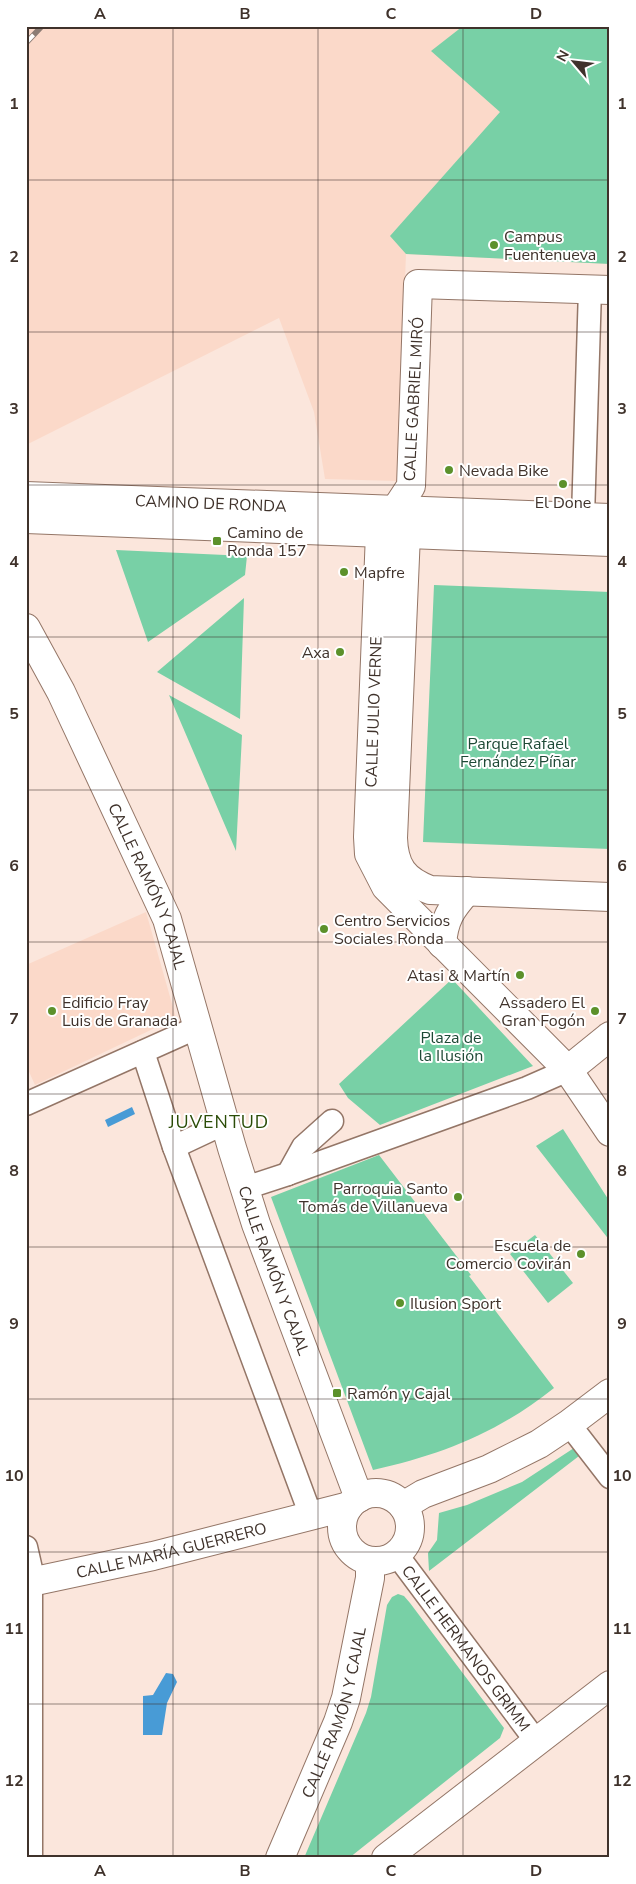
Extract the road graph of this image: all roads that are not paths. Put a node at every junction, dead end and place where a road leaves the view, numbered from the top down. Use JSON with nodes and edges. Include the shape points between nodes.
{"nodes":[{"id":1,"x":600,"y":289,"type":"edge"},
{"id":2,"x":26,"y":496,"type":"edge"},
{"id":3,"x":583,"y":517,"type":"junction"},
{"id":4,"x":610,"y":518,"type":"edge"},
{"id":5,"x":26,"y":519,"type":"edge"},
{"id":6,"x":394,"y":526,"type":"junction"},
{"id":7,"x":610,"y":542,"type":"edge"},
{"id":8,"x":26,"y":628,"type":"edge"},
{"id":9,"x":467,"y":891,"type":"junction"},
{"id":10,"x":610,"y":897,"type":"edge"},
{"id":11,"x":442,"y":944,"type":"junction"},
{"id":12,"x":198,"y":1027,"type":"junction"},
{"id":13,"x":610,"y":1036,"type":"edge"},
{"id":14,"x":143,"y":1052,"type":"junction"},
{"id":15,"x":568,"y":1070,"type":"junction"},
{"id":16,"x":26,"y":1104,"type":"edge"},
{"id":17,"x":225,"y":1123,"type":"junction"},
{"id":18,"x":610,"y":1132,"type":"edge"},
{"id":19,"x":174,"y":1147,"type":"junction"},
{"id":20,"x":343,"y":1154,"type":"junction"},
{"id":21,"x":288,"y":1174,"type":"junction"},
{"id":22,"x":245,"y":1188,"type":"junction"},
{"id":23,"x":610,"y":1393,"type":"edge"},
{"id":24,"x":569,"y":1424,"type":"junction"},
{"id":25,"x":610,"y":1478,"type":"edge"},
{"id":26,"x":403,"y":1506,"type":"junction"},
{"id":27,"x":350,"y":1512,"type":"junction"},
{"id":28,"x":311,"y":1516,"type":"junction"},
{"id":29,"x":26,"y":1547,"type":"edge"},
{"id":30,"x":396,"y":1555,"type":"junction"},
{"id":31,"x":370,"y":1561,"type":"junction"},
{"id":32,"x":28,"y":1582,"type":"edge"},
{"id":33,"x":610,"y":1685,"type":"edge"},
{"id":34,"x":536,"y":1741,"type":"junction"},
{"id":35,"x":31,"y":1858,"type":"edge"},
{"id":36,"x":280,"y":1858,"type":"edge"},
{"id":37,"x":386,"y":1858,"type":"edge"}],
"edges":[{"from":1,"to":3,"type":"street"},
{"from":1,"to":6,"type":"main road","name":"CALLE GABRIEL MIRÓ","via":[[418,284],[411,486]]},
{"from":2,"to":6,"type":"main road","name":"CAMINO DE RONDA"},
{"from":3,"to":4,"type":"main road","name":"CAMINO DE RONDA"},
{"from":3,"to":6,"type":"main road","name":"CAMINO DE RONDA"},
{"from":5,"to":6,"type":"main road","name":"CAMINO DE RONDA"},
{"from":6,"to":7,"type":"main road","name":"CAMINO DE RONDA"},
{"from":6,"to":9,"type":"main road","name":"CALLE JULIO VERNE","via":[[394,854],[400,869],[414,884],[430,890]]},
{"from":6,"to":11,"type":"main road","name":"CALLE JULIO VERNE","via":[[369,854],[386,887]]},
{"from":8,"to":12,"type":"main road","name":"CALLE RAMÓN Y CAJAL","via":[[61,692],[167,919]]},
{"from":9,"to":10,"type":"main road"},
{"from":9,"to":11,"type":"main road","via":[[447,918]]},
{"from":11,"to":15,"type":"main road"},
{"from":12,"to":14,"type":"street"},
{"from":12,"to":17,"type":"main road","name":"CALLE RAMÓN Y CAJAL"},
{"from":13,"to":15,"type":"main road"},
{"from":14,"to":16,"type":"street"},
{"from":14,"to":19,"type":"street"},
{"from":15,"to":18,"type":"main road"},
{"from":15,"to":20,"type":"street"},
{"from":17,"to":19,"type":"street"},
{"from":17,"to":22,"type":"main road","name":"CALLE RAMÓN Y CAJAL"},
{"from":19,"to":28,"type":"street"},
{"from":20,"to":21,"type":"street"},
{"from":20,"to":21,"type":"street","via":[[334,1136],[332,1121],[303,1147]]},
{"from":21,"to":22,"type":"street"},
{"from":22,"to":27,"type":"main road","name":"CALLE RAMÓN Y CAJAL"},
{"from":23,"to":24,"type":"main road"},
{"from":24,"to":25,"type":"street"},
{"from":24,"to":26,"type":"main road","via":[[539,1444],[423,1494]]},
{"from":26,"to":27,"type":"main road","via":[[387,1494],[367,1494]]},
{"from":26,"to":30,"type":"main road","via":[[409,1518],[410,1532],[406,1544]]},
{"from":27,"to":28,"type":"main road","name":"CALLE MARÍA GUERRERO","via":[[336,1508]]},
{"from":27,"to":31,"type":"main road","via":[[345,1542],[360,1558]]},
{"from":28,"to":32,"type":"main road","name":"CALLE MARÍA GUERRERO","via":[[153,1556]]},
{"from":29,"to":32,"type":"street","via":[[31,1569]]},
{"from":30,"to":31,"type":"main road","via":[[380,1562]]},
{"from":30,"to":34,"type":"street","name":"CALLE HERMANOS GRIMM"},
{"from":31,"to":36,"type":"main road","name":"CALLE RAMÓN Y CAJAL","via":[[370,1578],[346,1698]]},
{"from":32,"to":35,"type":"street"},
{"from":33,"to":34,"type":"main road"},
{"from":34,"to":37,"type":"main road"}]}
